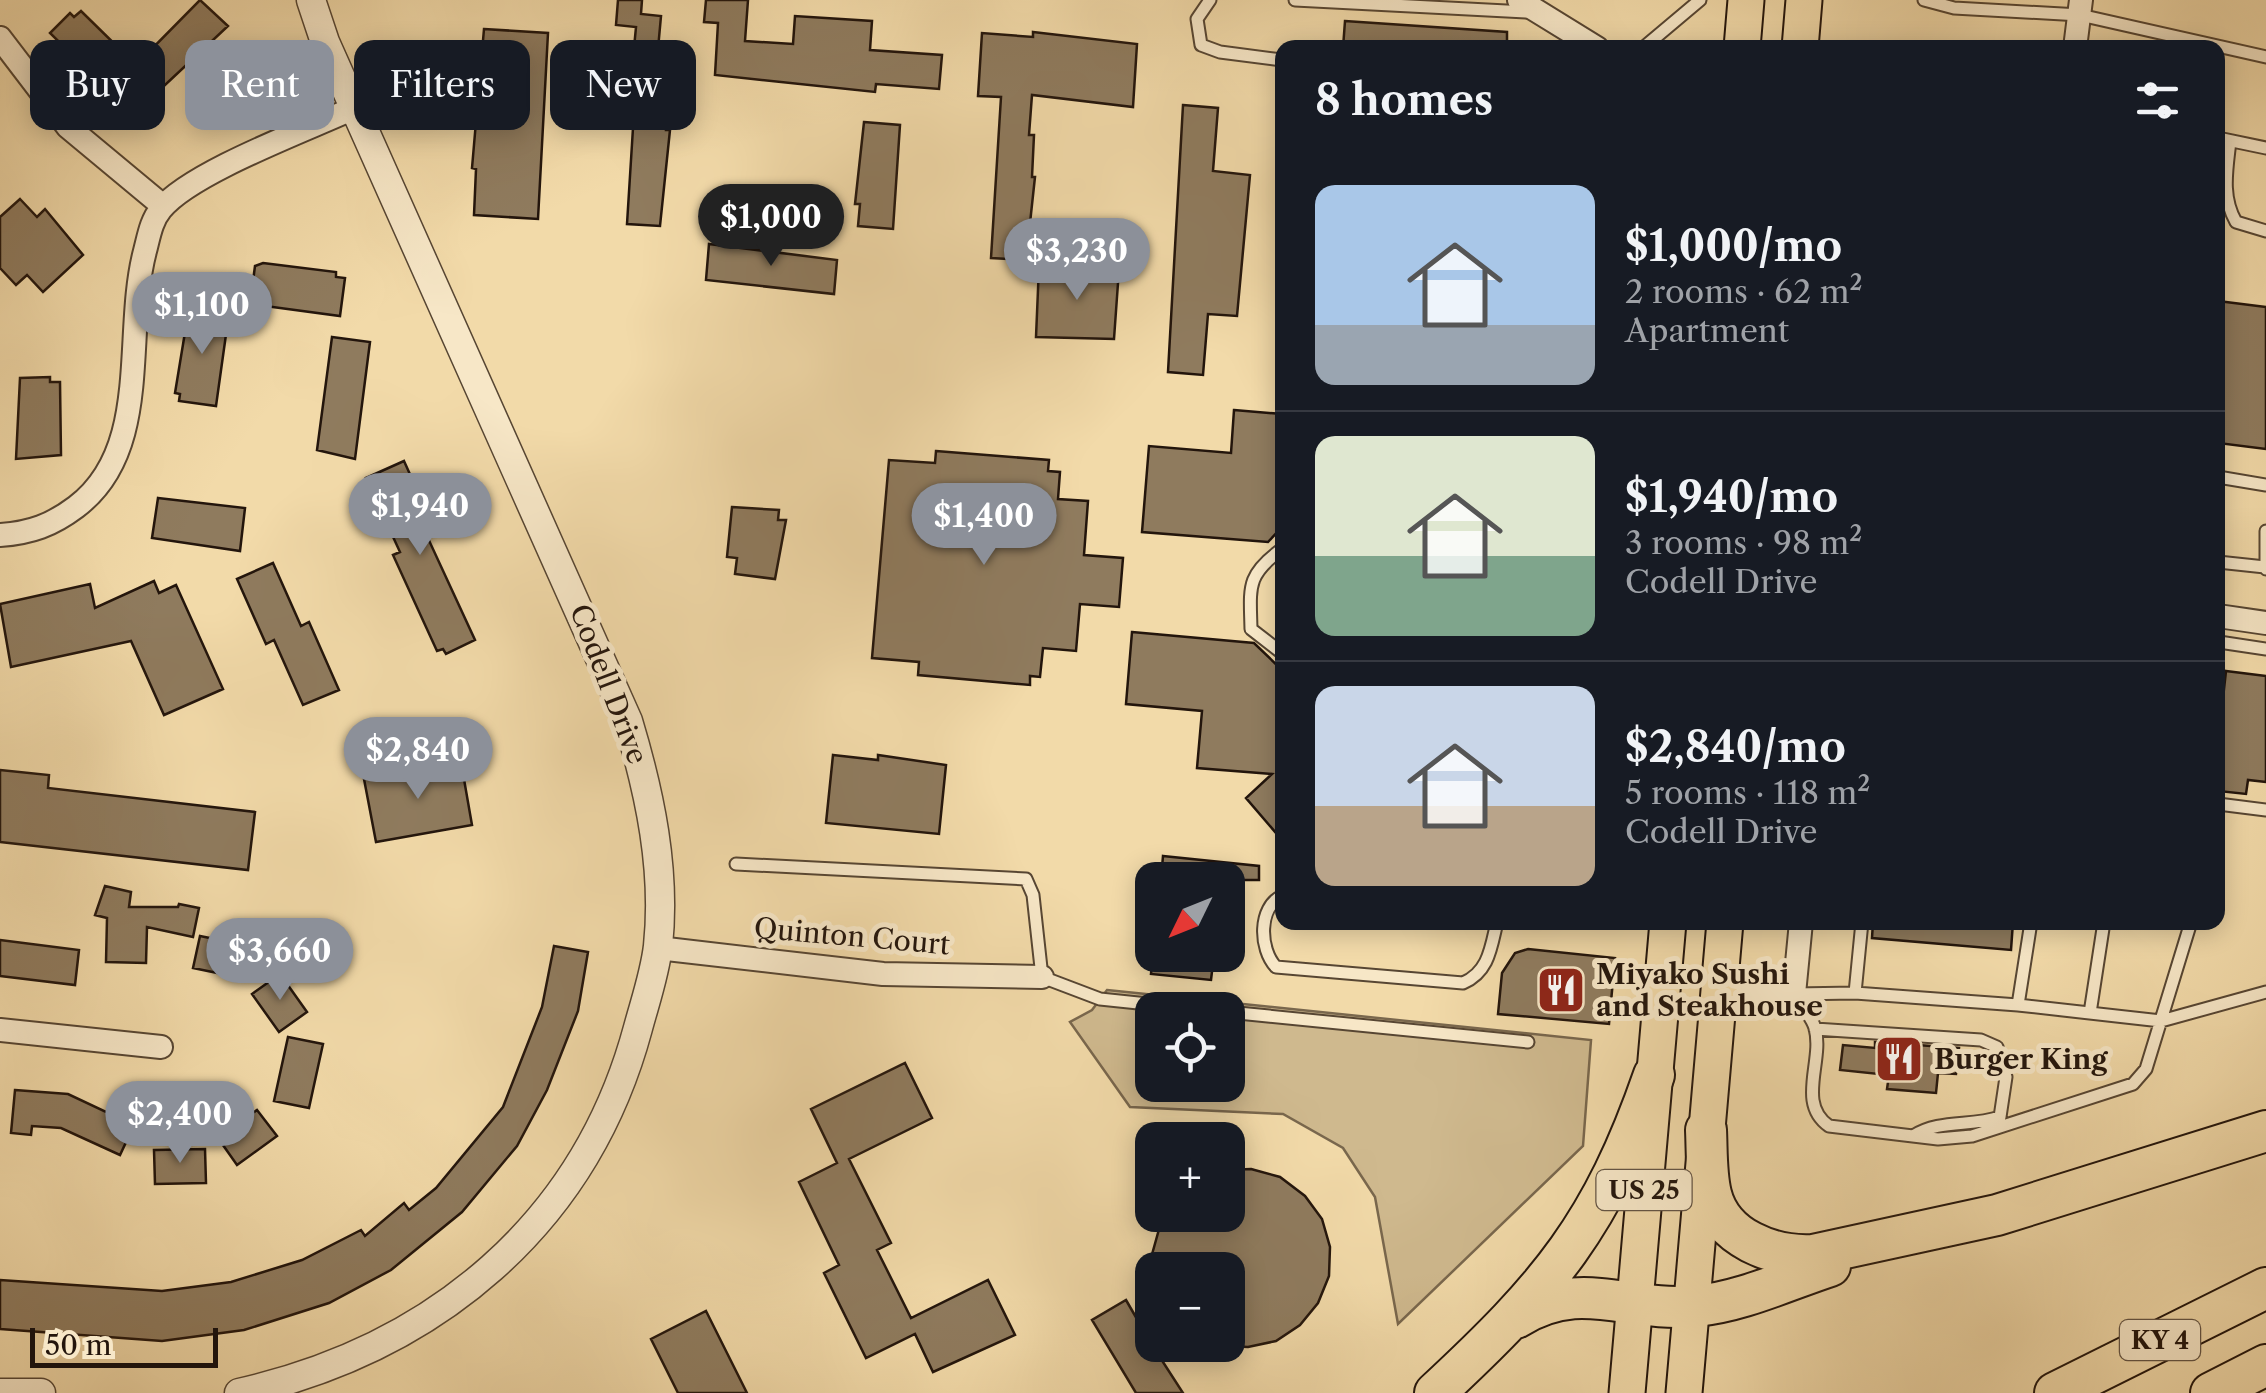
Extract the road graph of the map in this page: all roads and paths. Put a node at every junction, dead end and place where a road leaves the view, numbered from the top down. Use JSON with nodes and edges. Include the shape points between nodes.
{"nodes":[{"id":1,"x":312,"y":0,"type":"edge"},
{"id":2,"x":1210,"y":0,"type":"edge"},
{"id":3,"x":1296,"y":0,"type":"edge"},
{"id":4,"x":1700,"y":0,"type":"edge"},
{"id":5,"x":1746,"y":0,"type":"edge"},
{"id":6,"x":1804,"y":0,"type":"edge"},
{"id":7,"x":1924,"y":0,"type":"edge"},
{"id":8,"x":1527,"y":6,"type":"edge"},
{"id":9,"x":2080,"y":8,"type":"edge"},
{"id":10,"x":0,"y":38,"type":"edge"},
{"id":11,"x":1584,"y":40,"type":"edge"},
{"id":12,"x":1652,"y":40,"type":"edge"},
{"id":13,"x":1743,"y":40,"type":"edge"},
{"id":14,"x":1801,"y":40,"type":"edge"},
{"id":15,"x":2076,"y":40,"type":"edge"},
{"id":16,"x":2201,"y":40,"type":"edge"},
{"id":17,"x":2225,"y":46,"type":"edge"},
{"id":18,"x":2266,"y":57,"type":"edge"},
{"id":19,"x":1275,"y":59,"type":"edge"},
{"id":20,"x":354,"y":102,"type":"edge"},
{"id":21,"x":354,"y":108,"type":"edge"},
{"id":22,"x":366,"y":130,"type":"edge"},
{"id":23,"x":2225,"y":139,"type":"edge"},
{"id":24,"x":2266,"y":148,"type":"edge"},
{"id":25,"x":2225,"y":194,"type":"edge"},
{"id":26,"x":163,"y":206,"type":"junction"},
{"id":27,"x":2266,"y":231,"type":"edge"},
{"id":28,"x":2225,"y":478,"type":"edge"},
{"id":29,"x":2266,"y":485,"type":"edge"},
{"id":30,"x":2266,"y":531,"type":"edge"},
{"id":31,"x":0,"y":535,"type":"edge"},
{"id":32,"x":1275,"y":555,"type":"edge"},
{"id":33,"x":2225,"y":563,"type":"edge"},
{"id":34,"x":2266,"y":568,"type":"edge"},
{"id":35,"x":2225,"y":617,"type":"edge"},
{"id":36,"x":2266,"y":623,"type":"edge"},
{"id":37,"x":2225,"y":646,"type":"edge"},
{"id":38,"x":1275,"y":647,"type":"edge"},
{"id":39,"x":2266,"y":649,"type":"edge"},
{"id":40,"x":2225,"y":805,"type":"edge"},
{"id":41,"x":2266,"y":810,"type":"edge"},
{"id":42,"x":736,"y":864,"type":"dead end"},
{"id":43,"x":1275,"y":899,"type":"edge"},
{"id":44,"x":1494,"y":930,"type":"edge"},
{"id":45,"x":1667,"y":930,"type":"edge"},
{"id":46,"x":1725,"y":930,"type":"edge"},
{"id":47,"x":1799,"y":930,"type":"edge"},
{"id":48,"x":1861,"y":930,"type":"edge"},
{"id":49,"x":2030,"y":930,"type":"edge"},
{"id":50,"x":2103,"y":930,"type":"edge"},
{"id":51,"x":2188,"y":930,"type":"edge"},
{"id":52,"x":658,"y":948,"type":"junction"},
{"id":53,"x":1042,"y":977,"type":"junction"},
{"id":54,"x":2266,"y":992,"type":"edge"},
{"id":55,"x":1855,"y":993,"type":"junction"},
{"id":56,"x":1794,"y":994,"type":"junction"},
{"id":57,"x":1719,"y":1000,"type":"junction"},
{"id":58,"x":1135,"y":1003,"type":"edge"},
{"id":59,"x":2018,"y":1005,"type":"junction"},
{"id":60,"x":2090,"y":1013,"type":"junction"},
{"id":61,"x":1245,"y":1014,"type":"edge"},
{"id":62,"x":2161,"y":1021,"type":"junction"},
{"id":63,"x":1815,"y":1028,"type":"junction"},
{"id":64,"x":0,"y":1030,"type":"edge"},
{"id":65,"x":1528,"y":1042,"type":"dead end"},
{"id":66,"x":162,"y":1047,"type":"dead end"},
{"id":67,"x":1654,"y":1074,"type":"junction"},
{"id":68,"x":1706,"y":1130,"type":"junction"},
{"id":69,"x":2266,"y":1131,"type":"edge"},
{"id":70,"x":1913,"y":1136,"type":"junction"},
{"id":71,"x":1967,"y":1222,"type":"junction"},
{"id":72,"x":2266,"y":1288,"type":"edge"},
{"id":73,"x":1634,"y":1306,"type":"junction"},
{"id":74,"x":1692,"y":1306,"type":"junction"},
{"id":75,"x":1516,"y":1318,"type":"junction"},
{"id":76,"x":2266,"y":1365,"type":"edge"},
{"id":77,"x":0,"y":1393,"type":"edge"},
{"id":78,"x":41,"y":1393,"type":"edge"},
{"id":79,"x":239,"y":1393,"type":"edge"},
{"id":80,"x":1435,"y":1393,"type":"edge"},
{"id":81,"x":1627,"y":1393,"type":"edge"},
{"id":82,"x":1684,"y":1393,"type":"edge"},
{"id":83,"x":2055,"y":1393,"type":"edge"},
{"id":84,"x":2211,"y":1393,"type":"edge"}],
"edges":[{"from":1,"to":20,"type":"street","name":"Codell Drive"},
{"from":2,"to":19,"type":"lane","via":[[1197,18],[1200,45]]},
{"from":3,"to":8,"type":"lane"},
{"from":4,"to":12,"type":"lane"},
{"from":5,"to":13,"type":"highway"},
{"from":6,"to":14,"type":"highway"},
{"from":7,"to":9,"type":"lane","via":[[1954,8]]},
{"from":8,"to":11,"type":"street"},
{"from":9,"to":15,"type":"street"},
{"from":9,"to":16,"type":"lane"},
{"from":10,"to":26,"type":"street","via":[[68,127]]},
{"from":17,"to":18,"type":"lane"},
{"from":21,"to":26,"type":"street"},
{"from":22,"to":52,"type":"street","name":"Codell Drive","via":[[628,721],[654,827]]},
{"from":23,"to":24,"type":"lane"},
{"from":25,"to":27,"type":"lane","via":[[2236,222]]},
{"from":26,"to":31,"type":"street","via":[[139,275],[124,432],[113,467],[55,523]]},
{"from":28,"to":29,"type":"lane"},
{"from":30,"to":34,"type":"lane"},
{"from":32,"to":38,"type":"lane","via":[[1250,586],[1252,629]]},
{"from":33,"to":34,"type":"lane"},
{"from":35,"to":36,"type":"street"},
{"from":37,"to":39,"type":"lane"},
{"from":40,"to":41,"type":"lane"},
{"from":42,"to":53,"type":"lane","via":[[1026,879]]},
{"from":43,"to":44,"type":"lane","via":[[1264,946],[1276,967],[1463,983],[1487,962]]},
{"from":45,"to":67,"type":"highway","number":"US 25"},
{"from":46,"to":57,"type":"highway","number":"US 25"},
{"from":47,"to":56,"type":"street"},
{"from":48,"to":55,"type":"lane"},
{"from":49,"to":59,"type":"lane"},
{"from":50,"to":60,"type":"lane"},
{"from":51,"to":62,"type":"lane"},
{"from":52,"to":53,"type":"street","name":"Quinton Court","via":[[884,974]]},
{"from":52,"to":79,"type":"street","name":"Codell Drive","via":[[608,1116],[532,1228],[471,1287],[411,1329],[333,1367]]},
{"from":53,"to":58,"type":"lane","via":[[1100,1000]]},
{"from":54,"to":62,"type":"lane"},
{"from":55,"to":56,"type":"lane"},
{"from":55,"to":59,"type":"lane"},
{"from":56,"to":57,"type":"street"},
{"from":56,"to":63,"type":"lane"},
{"from":57,"to":68,"type":"highway","number":"US 25"},
{"from":59,"to":60,"type":"lane"},
{"from":60,"to":62,"type":"lane"},
{"from":61,"to":65,"type":"lane"},
{"from":62,"to":70,"type":"lane","via":[[2146,1070],[2134,1084],[1972,1136]]},
{"from":63,"to":70,"type":"lane","via":[[1813,1105],[1819,1118],[1830,1126]]},
{"from":63,"to":70,"type":"lane","via":[[1980,1040],[1997,1047],[2006,1078],[2000,1116],[1931,1124]]},
{"from":64,"to":66,"type":"street"},
{"from":67,"to":73,"type":"highway","number":"US 25"},
{"from":67,"to":75,"type":"highway","via":[[1610,1188]]},
{"from":68,"to":71,"type":"highway","via":[[1718,1211],[1773,1254],[1813,1255]]},
{"from":68,"to":74,"type":"highway","number":"US 25"},
{"from":69,"to":71,"type":"highway"},
{"from":71,"to":74,"type":"highway"},
{"from":72,"to":83,"type":"highway","number":"KY 4"},
{"from":73,"to":74,"type":"highway"},
{"from":73,"to":75,"type":"highway","via":[[1569,1296],[1541,1302]]},
{"from":73,"to":81,"type":"highway","number":"US 25"},
{"from":74,"to":82,"type":"highway","number":"US 25"},
{"from":75,"to":80,"type":"highway"},
{"from":76,"to":84,"type":"highway","number":"KY 4"},
{"from":77,"to":78,"type":"street"}]}
